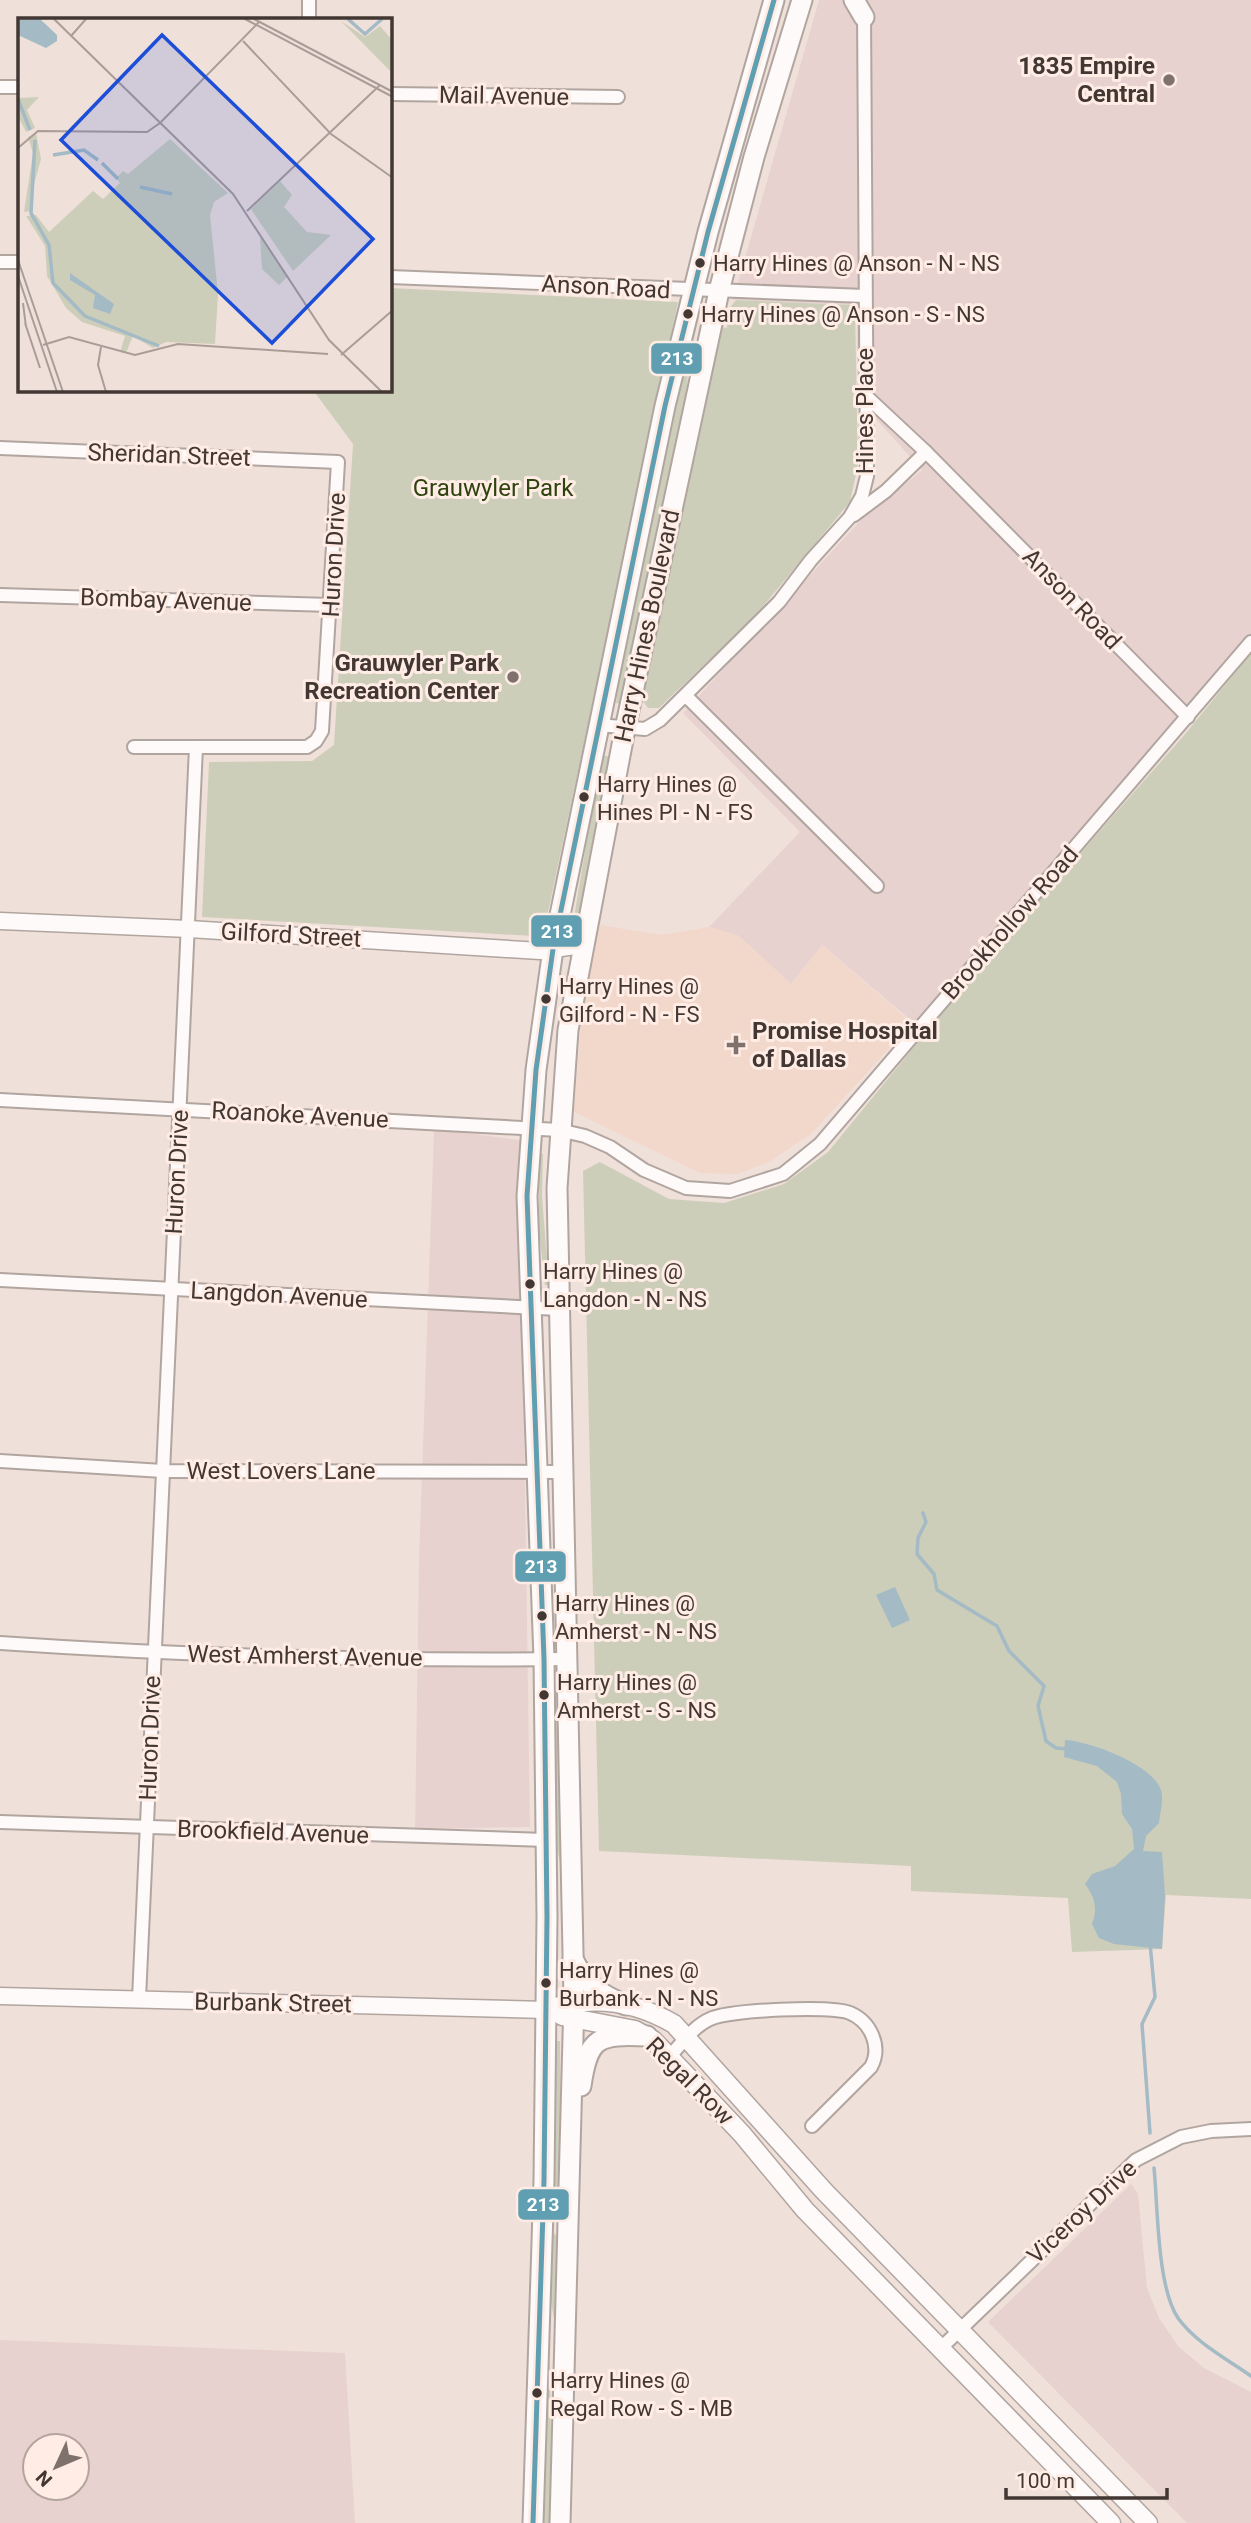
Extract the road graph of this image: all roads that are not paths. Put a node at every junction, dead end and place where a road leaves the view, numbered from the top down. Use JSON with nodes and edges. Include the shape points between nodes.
{"nodes":[{"id":1,"x":309,"y":0,"type":"edge"},
{"id":2,"x":774,"y":0,"type":"edge"},
{"id":3,"x":803,"y":1,"type":"edge"},
{"id":4,"x":861,"y":6,"type":"edge"},
{"id":5,"x":309,"y":18,"type":"edge"},
{"id":6,"x":0,"y":87,"type":"edge"},
{"id":7,"x":18,"y":88,"type":"edge"},
{"id":8,"x":392,"y":94,"type":"edge"},
{"id":9,"x":618,"y":97,"type":"dead end"},
{"id":10,"x":742,"y":112,"type":"junction"},
{"id":11,"x":766,"y":120,"type":"junction"},
{"id":12,"x":0,"y":261,"type":"edge"},
{"id":13,"x":18,"y":262,"type":"edge"},
{"id":14,"x":392,"y":277,"type":"edge"},
{"id":15,"x":692,"y":291,"type":"junction"},
{"id":16,"x":719,"y":291,"type":"junction"},
{"id":17,"x":865,"y":296,"type":"junction"},
{"id":18,"x":866,"y":396,"type":"junction"},
{"id":19,"x":0,"y":449,"type":"edge"},
{"id":20,"x":926,"y":452,"type":"junction"},
{"id":21,"x":338,"y":462,"type":"joint"},
{"id":22,"x":850,"y":517,"type":"junction"},
{"id":23,"x":0,"y":595,"type":"edge"},
{"id":24,"x":331,"y":605,"type":"junction"},
{"id":25,"x":1251,"y":642,"type":"edge"},
{"id":26,"x":686,"y":696,"type":"junction"},
{"id":27,"x":1188,"y":717,"type":"junction"},
{"id":28,"x":598,"y":725,"type":"junction"},
{"id":29,"x":625,"y":729,"type":"junction"},
{"id":30,"x":134,"y":747,"type":"dead end"},
{"id":31,"x":196,"y":747,"type":"junction"},
{"id":32,"x":877,"y":886,"type":"dead end"},
{"id":33,"x":0,"y":921,"type":"edge"},
{"id":34,"x":189,"y":929,"type":"junction"},
{"id":35,"x":582,"y":945,"type":"junction"},
{"id":36,"x":553,"y":949,"type":"junction"},
{"id":37,"x":0,"y":1100,"type":"edge"},
{"id":38,"x":180,"y":1108,"type":"junction"},
{"id":39,"x":530,"y":1128,"type":"junction"},
{"id":40,"x":559,"y":1130,"type":"junction"},
{"id":41,"x":0,"y":1279,"type":"edge"},
{"id":42,"x":171,"y":1289,"type":"junction"},
{"id":43,"x":530,"y":1308,"type":"junction"},
{"id":44,"x":558,"y":1309,"type":"junction"},
{"id":45,"x":0,"y":1461,"type":"edge"},
{"id":46,"x":163,"y":1471,"type":"junction"},
{"id":47,"x":536,"y":1472,"type":"junction"},
{"id":48,"x":561,"y":1472,"type":"junction"},
{"id":49,"x":0,"y":1643,"type":"edge"},
{"id":50,"x":154,"y":1653,"type":"junction"},
{"id":51,"x":544,"y":1659,"type":"junction"},
{"id":52,"x":569,"y":1659,"type":"junction"},
{"id":53,"x":0,"y":1822,"type":"edge"},
{"id":54,"x":147,"y":1828,"type":"junction"},
{"id":55,"x":546,"y":1840,"type":"junction"},
{"id":56,"x":573,"y":1958,"type":"junction"},
{"id":57,"x":0,"y":1996,"type":"edge"},
{"id":58,"x":139,"y":1999,"type":"junction"},
{"id":59,"x":573,"y":2000,"type":"junction"},
{"id":60,"x":626,"y":2005,"type":"junction"},
{"id":61,"x":546,"y":2010,"type":"junction"},
{"id":62,"x":573,"y":2021,"type":"junction"},
{"id":63,"x":647,"y":2036,"type":"junction"},
{"id":64,"x":688,"y":2037,"type":"junction"},
{"id":65,"x":670,"y":2056,"type":"junction"},
{"id":66,"x":721,"y":2111,"type":"junction"},
{"id":67,"x":812,"y":2126,"type":"dead end"},
{"id":68,"x":1251,"y":2129,"type":"edge"},
{"id":69,"x":570,"y":2135,"type":"junction"},
{"id":70,"x":788,"y":2149,"type":"junction"},
{"id":71,"x":544,"y":2180,"type":"junction"},
{"id":72,"x":851,"y":2218,"type":"junction"},
{"id":73,"x":568,"y":2230,"type":"junction"},
{"id":74,"x":831,"y":2236,"type":"junction"},
{"id":75,"x":959,"y":2329,"type":"junction"},
{"id":76,"x":537,"y":2341,"type":"junction"},
{"id":77,"x":564,"y":2342,"type":"junction"},
{"id":78,"x":941,"y":2348,"type":"junction"},
{"id":79,"x":1097,"y":2471,"type":"junction"},
{"id":80,"x":1079,"y":2490,"type":"junction"},
{"id":81,"x":533,"y":2523,"type":"edge"},
{"id":82,"x":559,"y":2523,"type":"edge"},
{"id":83,"x":1111,"y":2523,"type":"edge"},
{"id":84,"x":1148,"y":2523,"type":"edge"}],
"edges":[{"from":1,"to":5,"type":"street"},
{"from":2,"to":10,"type":"main road","name":"Harry Hines Boulevard"},
{"from":3,"to":11,"type":"main road","name":"Harry Hines Boulevard"},
{"from":4,"to":17,"type":"street","name":"Hines Place"},
{"from":6,"to":7,"type":"street"},
{"from":8,"to":9,"type":"street","name":"Mail Avenue"},
{"from":10,"to":11,"type":"main road"},
{"from":10,"to":15,"type":"main road","name":"Harry Hines Boulevard"},
{"from":11,"to":16,"type":"main road","name":"Harry Hines Boulevard"},
{"from":12,"to":13,"type":"street"},
{"from":14,"to":15,"type":"street","name":"Anson Road"},
{"from":15,"to":16,"type":"street","name":"Anson Road"},
{"from":15,"to":28,"type":"main road","name":"Harry Hines Boulevard"},
{"from":16,"to":17,"type":"street","name":"Anson Road"},
{"from":16,"to":29,"type":"main road","name":"Harry Hines Boulevard"},
{"from":17,"to":18,"type":"street","name":"Hines Place"},
{"from":18,"to":20,"type":"street","name":"Anson Road"},
{"from":18,"to":22,"type":"street","name":"Hines Place","via":[[867,476]]},
{"from":19,"to":21,"type":"street","name":"Sheridan Street"},
{"from":20,"to":22,"type":"street","via":[[886,491]]},
{"from":20,"to":27,"type":"street","name":"Anson Road"},
{"from":21,"to":24,"type":"street","name":"Huron Drive"},
{"from":22,"to":26,"type":"street","name":"Hines Place","via":[[761,624]]},
{"from":23,"to":24,"type":"street","name":"Bombay Avenue"},
{"from":24,"to":31,"type":"street","name":"Huron Drive","via":[[322,731],[316,741],[307,747]]},
{"from":25,"to":27,"type":"street","name":"Brookhollow Road"},
{"from":26,"to":29,"type":"street","name":"Hines Place","via":[[650,727]]},
{"from":26,"to":32,"type":"street"},
{"from":27,"to":40,"type":"street","name":"Brookhollow Road","via":[[820,1144],[783,1174],[730,1191],[687,1188],[644,1170],[597,1141]]},
{"from":28,"to":29,"type":"street","name":"Hines Place"},
{"from":28,"to":36,"type":"main road","name":"Harry Hines Boulevard"},
{"from":29,"to":35,"type":"main road","name":"Harry Hines Boulevard"},
{"from":30,"to":31,"type":"street"},
{"from":31,"to":34,"type":"street","name":"Huron Drive"},
{"from":33,"to":34,"type":"street","name":"Gilford Street"},
{"from":34,"to":36,"type":"street","name":"Gilford Street"},
{"from":34,"to":38,"type":"street","name":"Huron Drive"},
{"from":35,"to":36,"type":"street","name":"Gilford Street"},
{"from":35,"to":40,"type":"main road","name":"Harry Hines Boulevard"},
{"from":36,"to":39,"type":"main road","name":"Harry Hines Boulevard"},
{"from":37,"to":38,"type":"street","name":"Roanoke Avenue"},
{"from":38,"to":39,"type":"street","name":"Roanoke Avenue"},
{"from":38,"to":42,"type":"street","name":"Huron Drive"},
{"from":39,"to":40,"type":"street","name":"Roanoke Avenue"},
{"from":39,"to":43,"type":"main road","name":"Harry Hines Boulevard"},
{"from":40,"to":44,"type":"main road","name":"Harry Hines Boulevard"},
{"from":41,"to":42,"type":"street","name":"Langdon Avenue"},
{"from":42,"to":43,"type":"street","name":"Langdon Avenue"},
{"from":42,"to":46,"type":"street","name":"Huron Drive"},
{"from":43,"to":44,"type":"street","name":"Langdon Avenue"},
{"from":43,"to":47,"type":"main road","name":"Harry Hines Boulevard"},
{"from":44,"to":48,"type":"main road","name":"Harry Hines Boulevard"},
{"from":45,"to":46,"type":"street","name":"West Lovers Lane"},
{"from":46,"to":47,"type":"street","name":"West Lovers Lane"},
{"from":46,"to":50,"type":"street","name":"Huron Drive"},
{"from":47,"to":48,"type":"street","name":"West Lovers Lane"},
{"from":47,"to":51,"type":"main road","name":"Harry Hines Boulevard"},
{"from":48,"to":52,"type":"main road","name":"Harry Hines Boulevard"},
{"from":49,"to":50,"type":"street","name":"West Amherst Avenue"},
{"from":50,"to":51,"type":"street","name":"West Amherst Avenue"},
{"from":50,"to":54,"type":"street","name":"Huron Drive"},
{"from":51,"to":52,"type":"street","name":"West Amherst Avenue"},
{"from":51,"to":55,"type":"main road","name":"Harry Hines Boulevard"},
{"from":52,"to":56,"type":"main road","name":"Harry Hines Boulevard"},
{"from":53,"to":54,"type":"street","name":"Brookfield Avenue"},
{"from":54,"to":55,"type":"street","name":"Brookfield Avenue"},
{"from":54,"to":58,"type":"street","name":"Huron Drive"},
{"from":55,"to":61,"type":"main road","name":"Harry Hines Boulevard"},
{"from":56,"to":59,"type":"main road","name":"Harry Hines Boulevard"},
{"from":56,"to":60,"type":"main road","via":[[597,1992]]},
{"from":57,"to":58,"type":"street","name":"Burbank Street"},
{"from":58,"to":61,"type":"street","name":"Burbank Street"},
{"from":59,"to":60,"type":"main road","name":"Regal Row"},
{"from":59,"to":61,"type":"main road","name":"Regal Row"},
{"from":59,"to":62,"type":"main road","name":"Harry Hines Boulevard"},
{"from":60,"to":64,"type":"main road","name":"Regal Row","via":[[657,2014]]},
{"from":61,"to":62,"type":"main road","name":"Regal Row"},
{"from":61,"to":71,"type":"main road","name":"Harry Hines Boulevard"},
{"from":62,"to":63,"type":"main road","name":"Regal Row","via":[[615,2025]]},
{"from":62,"to":69,"type":"main road","name":"Harry Hines Boulevard"},
{"from":63,"to":65,"type":"main road","name":"Regal Row"},
{"from":63,"to":69,"type":"main road","via":[[607,2036],[590,2049]]},
{"from":64,"to":65,"type":"street"},
{"from":64,"to":67,"type":"street","via":[[710,2019],[745,2011],[837,2010],[862,2020],[874,2041],[876,2059]]},
{"from":64,"to":70,"type":"main road","name":"Regal Row"},
{"from":65,"to":66,"type":"main road","name":"Regal Row"},
{"from":66,"to":70,"type":"main road","via":[[737,2113],[774,2144]]},
{"from":66,"to":74,"type":"main road","name":"Regal Row"},
{"from":68,"to":75,"type":"street","name":"Viceroy Drive","via":[[1210,2130],[1181,2137],[1136,2160]]},
{"from":69,"to":73,"type":"main road","name":"Harry Hines Boulevard"},
{"from":70,"to":72,"type":"main road","name":"Regal Row"},
{"from":71,"to":73,"type":"main road","via":[[550,2193],[551,2218],[556,2226]]},
{"from":71,"to":76,"type":"main road","name":"Harry Hines Boulevard"},
{"from":72,"to":74,"type":"main road"},
{"from":72,"to":75,"type":"main road","name":"Regal Row"},
{"from":73,"to":77,"type":"main road","name":"Harry Hines Boulevard"},
{"from":74,"to":78,"type":"main road","name":"Regal Row"},
{"from":75,"to":78,"type":"street","name":"Viceroy Drive"},
{"from":75,"to":79,"type":"main road","name":"Regal Row"},
{"from":76,"to":77,"type":"main road"},
{"from":76,"to":81,"type":"main road","name":"Harry Hines Boulevard"},
{"from":77,"to":82,"type":"main road","name":"Harry Hines Boulevard"},
{"from":78,"to":80,"type":"main road","name":"Regal Row"},
{"from":79,"to":80,"type":"main road"},
{"from":79,"to":84,"type":"main road","name":"Regal Row"},
{"from":80,"to":83,"type":"main road","name":"Regal Row"}]}
